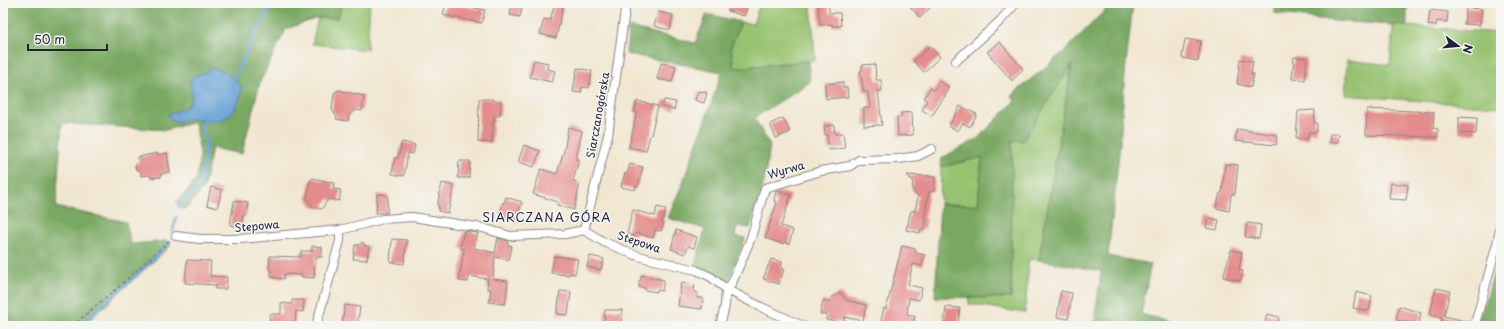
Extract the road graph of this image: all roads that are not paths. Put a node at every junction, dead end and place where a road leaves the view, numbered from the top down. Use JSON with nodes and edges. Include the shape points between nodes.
{"nodes":[{"id":1,"x":626,"y":3,"type":"edge"},
{"id":2,"x":1016,"y":3,"type":"edge"},
{"id":3,"x":956,"y":61,"type":"dead end"},
{"id":4,"x":932,"y":149,"type":"dead end"},
{"id":5,"x":1501,"y":164,"type":"edge"},
{"id":6,"x":340,"y":230,"type":"junction"},
{"id":7,"x":584,"y":230,"type":"junction"},
{"id":8,"x":176,"y":236,"type":"road end"},
{"id":9,"x":726,"y":289,"type":"junction"},
{"id":10,"x":316,"y":326,"type":"edge"},
{"id":11,"x":720,"y":326,"type":"edge"},
{"id":12,"x":803,"y":326,"type":"edge"},
{"id":13,"x":1473,"y":326,"type":"edge"}],
"edges":[{"from":1,"to":7,"type":"street","name":"Siarczanogórska","via":[[608,135]]},
{"from":2,"to":3,"type":"street"},
{"from":4,"to":9,"type":"street","name":"Wyrwa","via":[[918,156],[898,159],[858,160],[850,166],[821,171],[765,188],[751,238],[732,283]]},
{"from":5,"to":13,"type":"street","via":[[1501,223]]},
{"from":6,"to":7,"type":"street","name":"Stepowa","via":[[383,220],[412,218],[483,228],[510,236],[565,234]]},
{"from":6,"to":8,"type":"street","name":"Stepowa","via":[[240,239]]},
{"from":6,"to":10,"type":"street","via":[[340,241]]},
{"from":7,"to":9,"type":"street","name":"Stepowa","via":[[604,242],[638,256],[696,270],[711,277]]},
{"from":9,"to":11,"type":"street","name":"Wyrwa"},
{"from":9,"to":12,"type":"street","name":"Stepowa"}]}
